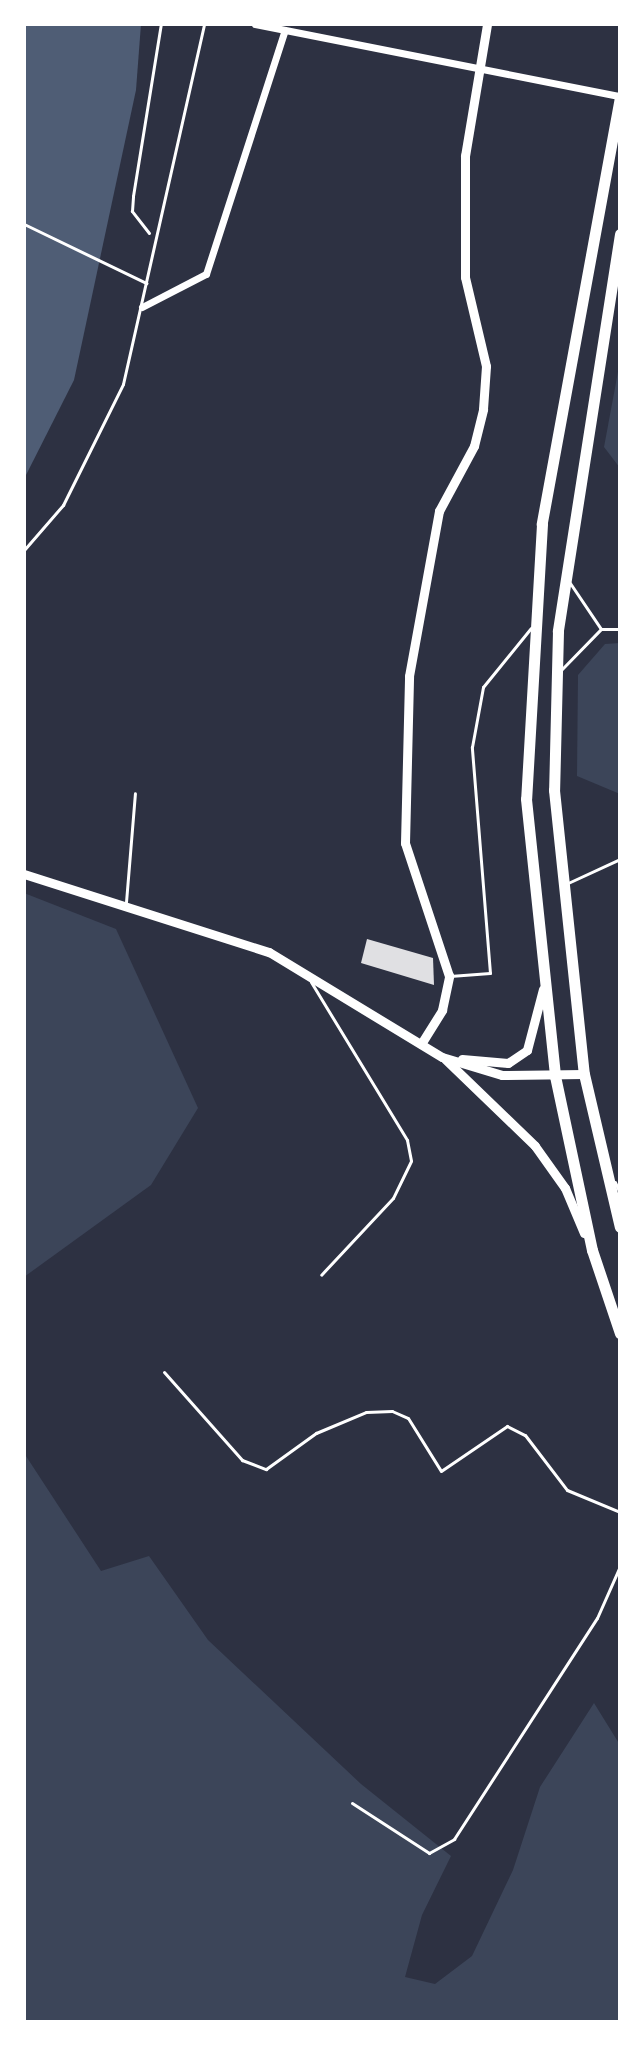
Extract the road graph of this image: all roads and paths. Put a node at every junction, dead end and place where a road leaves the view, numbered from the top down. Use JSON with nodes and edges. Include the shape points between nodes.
{"nodes":[{"id":1,"x":161,"y":24,"type":"edge"},
{"id":2,"x":204,"y":24,"type":"edge"},
{"id":3,"x":255,"y":24,"type":"edge"},
{"id":4,"x":487,"y":24,"type":"edge"},
{"id":5,"x":285,"y":30,"type":"junction"},
{"id":6,"x":481,"y":68,"type":"junction"},
{"id":7,"x":620,"y":96,"type":"edge"},
{"id":8,"x":24,"y":224,"type":"edge"},
{"id":9,"x":620,"y":234,"type":"edge"},
{"id":10,"x":155,"y":237,"type":"junction"},
{"id":11,"x":146,"y":283,"type":"junction"},
{"id":12,"x":142,"y":307,"type":"junction"},
{"id":13,"x":24,"y":550,"type":"edge"},
{"id":14,"x":568,"y":581,"type":"junction"},
{"id":15,"x":531,"y":628,"type":"junction"},
{"id":16,"x":601,"y":629,"type":"junction"},
{"id":17,"x":620,"y":629,"type":"edge"},
{"id":18,"x":557,"y":674,"type":"junction"},
{"id":19,"x":135,"y":793,"type":"dead end"},
{"id":20,"x":620,"y":859,"type":"edge"},
{"id":21,"x":24,"y":874,"type":"edge"},
{"id":22,"x":564,"y":884,"type":"junction"},
{"id":23,"x":125,"y":910,"type":"junction"},
{"id":24,"x":305,"y":972,"type":"junction"},
{"id":25,"x":449,"y":976,"type":"junction"},
{"id":26,"x":543,"y":989,"type":"junction"},
{"id":27,"x":421,"y":1044,"type":"junction"},
{"id":28,"x":442,"y":1057,"type":"junction"},
{"id":29,"x":584,"y":1074,"type":"junction"},
{"id":30,"x":555,"y":1076,"type":"junction"},
{"id":31,"x":598,"y":1146,"type":"junction"},
{"id":32,"x":620,"y":1193,"type":"edge"},
{"id":33,"x":620,"y":1227,"type":"edge"},
{"id":34,"x":592,"y":1250,"type":"junction"},
{"id":35,"x":321,"y":1275,"type":"dead end"},
{"id":36,"x":620,"y":1333,"type":"edge"},
{"id":37,"x":164,"y":1372,"type":"dead end"},
{"id":38,"x":620,"y":1512,"type":"edge"},
{"id":39,"x":620,"y":1566,"type":"edge"},
{"id":40,"x":352,"y":1803,"type":"dead end"}],
"edges":[{"from":1,"to":10,"type":"path","via":[[132,211]]},
{"from":2,"to":10,"type":"lane"},
{"from":3,"to":5,"type":"street"},
{"from":4,"to":6,"type":"street"},
{"from":5,"to":6,"type":"street"},
{"from":5,"to":12,"type":"street","via":[[206,274]]},
{"from":6,"to":7,"type":"street"},
{"from":6,"to":25,"type":"street","via":[[465,156],[465,277],[486,366],[483,409],[431,539],[409,676],[402,797],[415,884]]},
{"from":7,"to":15,"type":"main road","via":[[545,508]]},
{"from":8,"to":11,"type":"lane"},
{"from":9,"to":14,"type":"main road","via":[[581,455]]},
{"from":10,"to":11,"type":"lane"},
{"from":11,"to":12,"type":"lane"},
{"from":12,"to":13,"type":"lane","via":[[123,384],[94,452]]},
{"from":14,"to":16,"type":"lane"},
{"from":14,"to":18,"type":"main road"},
{"from":15,"to":25,"type":"lane","via":[[483,687],[472,747],[490,973]]},
{"from":15,"to":26,"type":"main road","via":[[526,799]]},
{"from":16,"to":17,"type":"lane"},
{"from":16,"to":18,"type":"lane"},
{"from":18,"to":22,"type":"main road","via":[[554,790]]},
{"from":19,"to":23,"type":"lane"},
{"from":20,"to":22,"type":"lane"},
{"from":21,"to":23,"type":"street"},
{"from":22,"to":29,"type":"main road"},
{"from":23,"to":24,"type":"street","via":[[269,952]]},
{"from":24,"to":27,"type":"street"},
{"from":24,"to":35,"type":"lane","via":[[407,1140],[411,1161],[393,1198]]},
{"from":25,"to":27,"type":"street","via":[[442,1010]]},
{"from":26,"to":28,"type":"street","via":[[527,1050],[518,1057],[508,1063]]},
{"from":26,"to":30,"type":"main road"},
{"from":27,"to":28,"type":"street"},
{"from":28,"to":30,"type":"street","via":[[502,1075]]},
{"from":28,"to":34,"type":"street","via":[[535,1146],[565,1188]]},
{"from":29,"to":30,"type":"street"},
{"from":29,"to":31,"type":"main road"},
{"from":30,"to":34,"type":"main road"},
{"from":31,"to":32,"type":"lane"},
{"from":31,"to":33,"type":"main road"},
{"from":34,"to":36,"type":"main road"},
{"from":37,"to":38,"type":"lane","via":[[242,1460],[266,1469],[316,1433],[366,1412],[392,1411],[408,1418],[441,1471],[507,1426],[525,1435],[567,1490]]},
{"from":39,"to":40,"type":"lane","via":[[597,1618],[454,1839],[429,1853]]}]}
